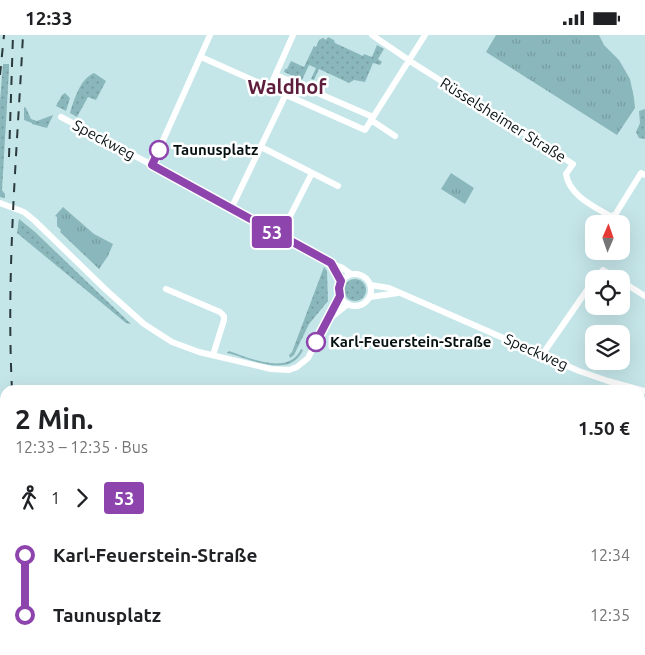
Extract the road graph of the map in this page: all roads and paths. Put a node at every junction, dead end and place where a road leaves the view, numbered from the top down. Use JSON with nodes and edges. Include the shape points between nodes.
{"nodes":[{"id":1,"x":210,"y":35,"type":"edge"},
{"id":2,"x":293,"y":35,"type":"edge"},
{"id":3,"x":372,"y":35,"type":"edge"},
{"id":4,"x":426,"y":35,"type":"edge"},
{"id":5,"x":201,"y":57,"type":"junction"},
{"id":6,"x":410,"y":60,"type":"junction"},
{"id":7,"x":276,"y":75,"type":"junction"},
{"id":8,"x":270,"y":87,"type":"junction"},
{"id":9,"x":286,"y":94,"type":"junction"},
{"id":10,"x":61,"y":117,"type":"dead end"},
{"id":11,"x":372,"y":119,"type":"junction"},
{"id":12,"x":395,"y":136,"type":"dead end"},
{"id":13,"x":261,"y":147,"type":"junction"},
{"id":14,"x":152,"y":165,"type":"junction"},
{"id":15,"x":312,"y":173,"type":"junction"},
{"id":16,"x":645,"y":175,"type":"edge"},
{"id":17,"x":338,"y":186,"type":"dead end"},
{"id":18,"x":0,"y":203,"type":"edge"},
{"id":19,"x":231,"y":209,"type":"junction"},
{"id":20,"x":280,"y":236,"type":"junction"},
{"id":21,"x":331,"y":263,"type":"junction"},
{"id":22,"x":351,"y":274,"type":"junction"},
{"id":23,"x":341,"y":281,"type":"junction"},
{"id":24,"x":371,"y":285,"type":"junction"},
{"id":25,"x":630,"y":287,"type":"edge"},
{"id":26,"x":166,"y":289,"type":"dead end"},
{"id":27,"x":585,"y":292,"type":"edge"},
{"id":28,"x":402,"y":293,"type":"junction"},
{"id":29,"x":340,"y":296,"type":"junction"},
{"id":30,"x":645,"y":296,"type":"edge"},
{"id":31,"x":370,"y":297,"type":"junction"},
{"id":32,"x":348,"y":305,"type":"junction"},
{"id":33,"x":324,"y":324,"type":"junction"},
{"id":34,"x":213,"y":355,"type":"junction"},
{"id":35,"x":542,"y":355,"type":"junction"},
{"id":36,"x":622,"y":385,"type":"edge"}],
"edges":[{"from":1,"to":5,"type":"street"},
{"from":2,"to":7,"type":"street"},
{"from":3,"to":6,"type":"street","name":"Rüsselsheimer Straße"},
{"from":4,"to":6,"type":"street"},
{"from":5,"to":8,"type":"street"},
{"from":5,"to":14,"type":"street"},
{"from":6,"to":11,"type":"street"},
{"from":6,"to":16,"type":"street","name":"Rüsselsheimer Straße","via":[[573,164],[566,174],[567,181],[577,195],[610,216],[615,215],[641,173]]},
{"from":7,"to":8,"type":"street"},
{"from":7,"to":11,"type":"street"},
{"from":8,"to":9,"type":"street"},
{"from":9,"to":11,"type":"street","via":[[365,130]]},
{"from":9,"to":13,"type":"street"},
{"from":10,"to":14,"type":"street","name":"Speckweg"},
{"from":11,"to":12,"type":"street"},
{"from":13,"to":15,"type":"street"},
{"from":13,"to":19,"type":"street"},
{"from":14,"to":19,"type":"street","name":"Speckweg"},
{"from":15,"to":17,"type":"street"},
{"from":15,"to":20,"type":"street"},
{"from":18,"to":34,"type":"street","via":[[24,212],[35,221],[149,328],[178,344]]},
{"from":19,"to":20,"type":"street","name":"Speckweg"},
{"from":20,"to":21,"type":"street","name":"Speckweg"},
{"from":21,"to":22,"type":"street","name":"Speckweg"},
{"from":21,"to":23,"type":"street"},
{"from":22,"to":23,"type":"street"},
{"from":22,"to":24,"type":"street","name":"Speckweg","via":[[365,277]]},
{"from":23,"to":29,"type":"street"},
{"from":24,"to":28,"type":"street","name":"Speckweg"},
{"from":24,"to":31,"type":"street"},
{"from":25,"to":30,"type":"street"},
{"from":26,"to":34,"type":"street","via":[[224,315]]},
{"from":27,"to":35,"type":"street"},
{"from":28,"to":31,"type":"street"},
{"from":28,"to":35,"type":"street","name":"Speckweg"},
{"from":29,"to":32,"type":"street"},
{"from":29,"to":33,"type":"street"},
{"from":31,"to":32,"type":"street","via":[[358,306]]},
{"from":32,"to":33,"type":"street"},
{"from":33,"to":34,"type":"street","via":[[308,358],[294,369],[271,369]]},
{"from":35,"to":36,"type":"street","name":"Speckweg","via":[[596,378]]}]}
